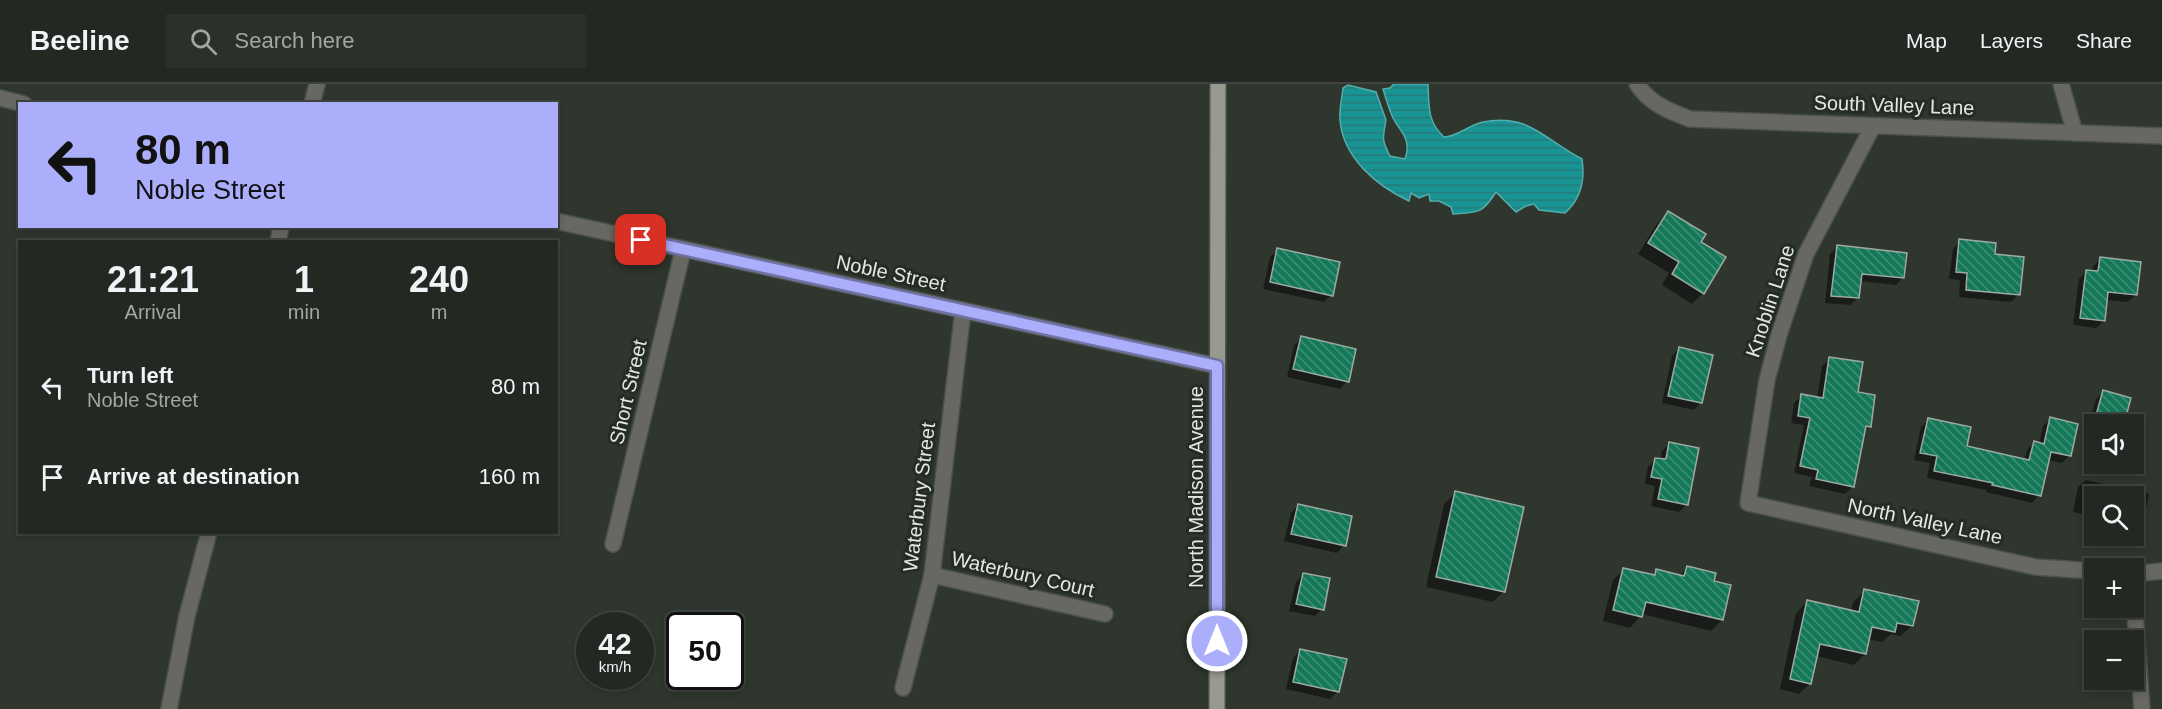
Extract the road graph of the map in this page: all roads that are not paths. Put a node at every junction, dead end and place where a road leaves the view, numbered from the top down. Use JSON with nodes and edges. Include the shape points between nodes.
{"nodes":[{"id":1,"x":317,"y":84,"type":"edge"},
{"id":2,"x":1218,"y":84,"type":"edge"},
{"id":3,"x":1637,"y":84,"type":"edge"},
{"id":4,"x":2061,"y":84,"type":"edge"},
{"id":5,"x":0,"y":98,"type":"edge"},
{"id":6,"x":18,"y":102,"type":"edge"},
{"id":7,"x":312,"y":102,"type":"edge"},
{"id":8,"x":1873,"y":126,"type":"junction"},
{"id":9,"x":2075,"y":133,"type":"junction"},
{"id":10,"x":2162,"y":136,"type":"edge"},
{"id":11,"x":558,"y":221,"type":"edge"},
{"id":12,"x":683,"y":250,"type":"junction"},
{"id":13,"x":963,"y":310,"type":"junction"},
{"id":14,"x":1217,"y":366,"type":"junction"},
{"id":15,"x":1748,"y":503,"type":"joint"},
{"id":16,"x":208,"y":534,"type":"edge"},
{"id":17,"x":613,"y":544,"type":"dead end"},
{"id":18,"x":2084,"y":570,"type":"edge"},
{"id":19,"x":2162,"y":571,"type":"edge"},
{"id":20,"x":2144,"y":573,"type":"edge"},
{"id":21,"x":932,"y":575,"type":"junction"},
{"id":22,"x":1105,"y":614,"type":"dead end"},
{"id":23,"x":2135,"y":618,"type":"edge"},
{"id":24,"x":903,"y":688,"type":"dead end"},
{"id":25,"x":169,"y":709,"type":"edge"},
{"id":26,"x":1217,"y":709,"type":"edge"},
{"id":27,"x":2142,"y":709,"type":"edge"}],
"edges":[{"from":1,"to":7,"type":"street"},
{"from":2,"to":14,"type":"main road","name":"North Madison Avenue"},
{"from":3,"to":8,"type":"street","name":"South Valley Lane","via":[[1648,98],[1667,111],[1690,119]]},
{"from":4,"to":9,"type":"street"},
{"from":5,"to":6,"type":"street"},
{"from":8,"to":9,"type":"street","name":"South Valley Lane"},
{"from":8,"to":15,"type":"street","name":"Knoblin Lane","via":[[1806,255],[1783,324],[1767,380]]},
{"from":9,"to":10,"type":"street","name":"South Valley Lane"},
{"from":11,"to":12,"type":"street","name":"Noble Street"},
{"from":12,"to":13,"type":"street","name":"Noble Street"},
{"from":12,"to":17,"type":"street","name":"Short Street"},
{"from":13,"to":14,"type":"street","name":"Noble Street"},
{"from":13,"to":21,"type":"street","name":"Waterbury Street"},
{"from":14,"to":26,"type":"main road","name":"North Madison Avenue"},
{"from":15,"to":18,"type":"street","name":"North Valley Lane","via":[[2035,567]]},
{"from":16,"to":25,"type":"street"},
{"from":19,"to":20,"type":"street"},
{"from":21,"to":22,"type":"street","name":"Waterbury Court"},
{"from":21,"to":24,"type":"street","name":"Waterbury Street"},
{"from":23,"to":27,"type":"street"}]}
